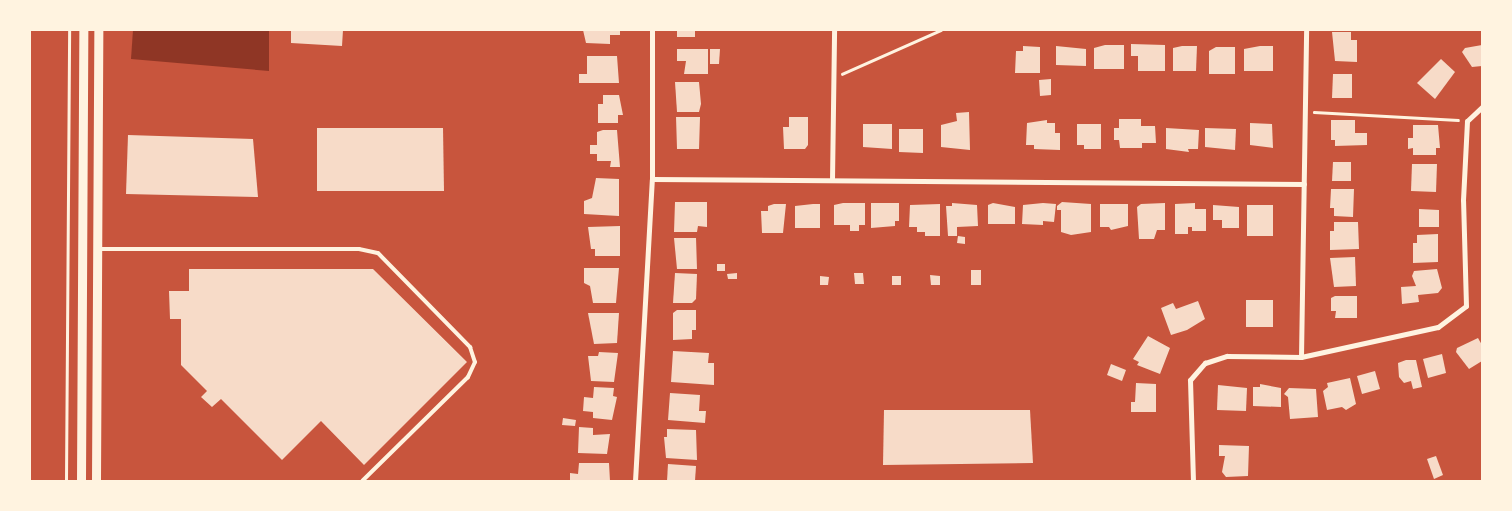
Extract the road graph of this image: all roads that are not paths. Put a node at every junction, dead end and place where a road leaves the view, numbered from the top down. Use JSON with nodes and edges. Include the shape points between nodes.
{"nodes":[{"id":1,"x":83,"y":30,"type":"edge"},
{"id":2,"x":98,"y":30,"type":"edge"},
{"id":3,"x":652,"y":30,"type":"edge"},
{"id":4,"x":834,"y":30,"type":"edge"},
{"id":5,"x":1306,"y":30,"type":"edge"},
{"id":6,"x":1482,"y":107,"type":"edge"},
{"id":7,"x":652,"y":179,"type":"junction"},
{"id":8,"x":832,"y":180,"type":"junction"},
{"id":9,"x":1304,"y":184,"type":"junction"},
{"id":10,"x":97,"y":249,"type":"junction"},
{"id":11,"x":1301,"y":357,"type":"junction"},
{"id":12,"x":81,"y":481,"type":"edge"},
{"id":13,"x":96,"y":481,"type":"edge"},
{"id":14,"x":362,"y":481,"type":"edge"},
{"id":15,"x":635,"y":481,"type":"edge"},
{"id":16,"x":1193,"y":481,"type":"edge"}],
"edges":[{"from":1,"to":12,"type":"street"},
{"from":2,"to":10,"type":"street"},
{"from":3,"to":7,"type":"street"},
{"from":4,"to":8,"type":"street"},
{"from":5,"to":9,"type":"street"},
{"from":6,"to":11,"type":"street","via":[[1467,120],[1463,200],[1466,306],[1438,327]]},
{"from":7,"to":8,"type":"street"},
{"from":7,"to":15,"type":"street"},
{"from":8,"to":9,"type":"street"},
{"from":9,"to":11,"type":"street"},
{"from":10,"to":13,"type":"street"},
{"from":10,"to":14,"type":"lane","via":[[359,249],[378,254],[470,347],[475,362],[468,377]]},
{"from":11,"to":16,"type":"street","via":[[1227,356],[1205,363],[1190,380]]}]}
